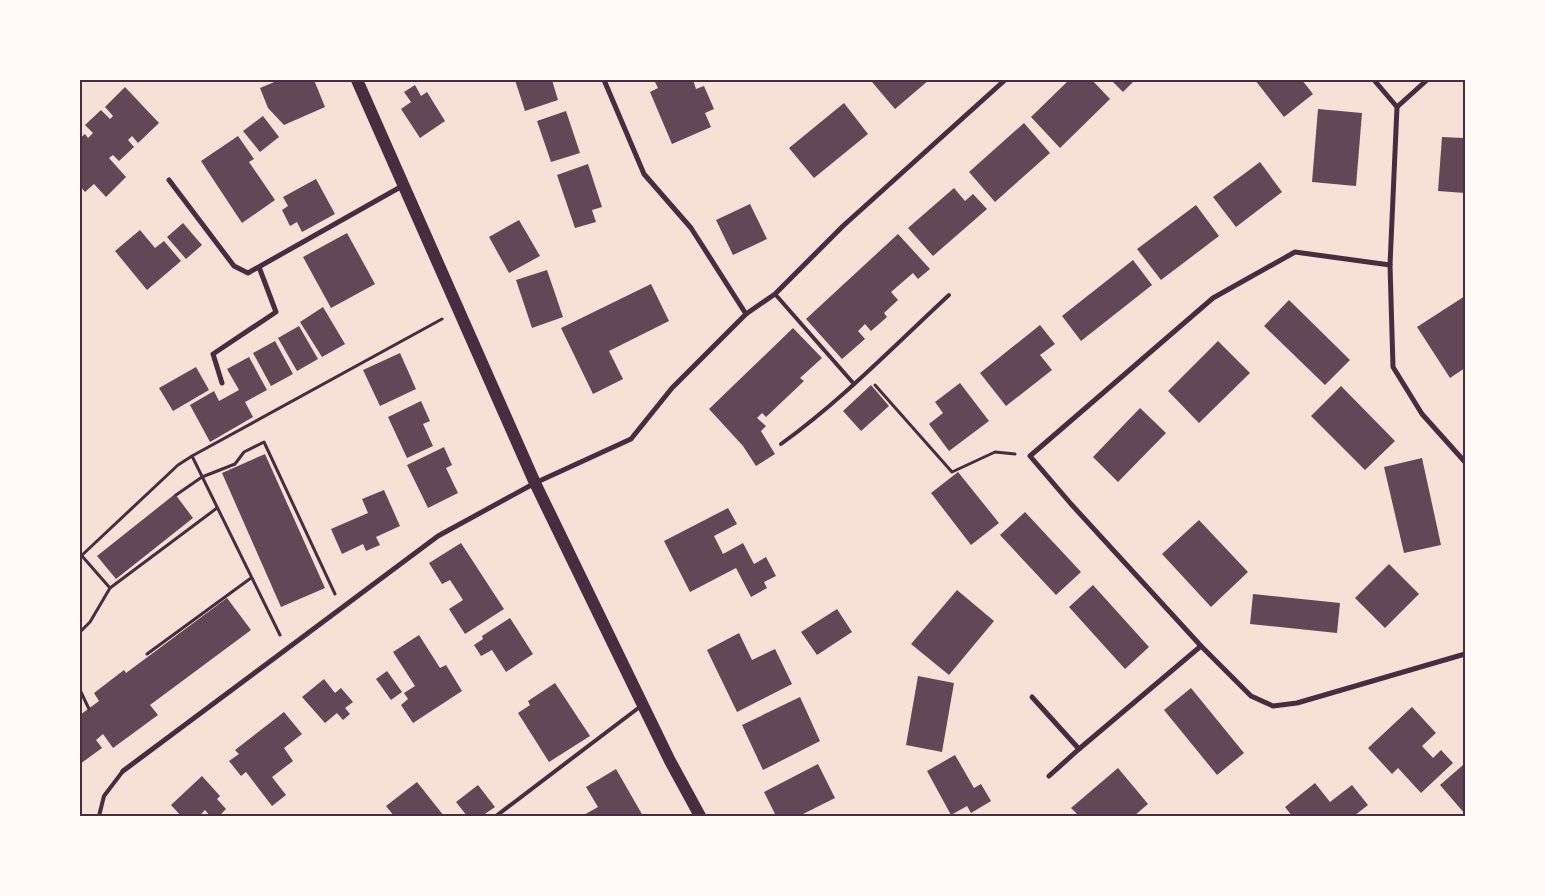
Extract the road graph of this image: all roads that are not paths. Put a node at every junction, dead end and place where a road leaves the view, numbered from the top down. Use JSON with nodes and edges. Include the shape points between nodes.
{"nodes":[{"id":1,"x":357,"y":80,"type":"edge"},
{"id":2,"x":604,"y":80,"type":"edge"},
{"id":3,"x":1005,"y":80,"type":"edge"},
{"id":4,"x":1374,"y":80,"type":"edge"},
{"id":5,"x":1427,"y":80,"type":"edge"},
{"id":6,"x":1397,"y":107,"type":"junction"},
{"id":7,"x":168,"y":180,"type":"dead end"},
{"id":8,"x":404,"y":185,"type":"junction"},
{"id":9,"x":1390,"y":265,"type":"junction"},
{"id":10,"x":259,"y":267,"type":"junction"},
{"id":11,"x":774,"y":294,"type":"junction"},
{"id":12,"x":948,"y":295,"type":"dead end"},
{"id":13,"x":746,"y":314,"type":"junction"},
{"id":14,"x":222,"y":383,"type":"dead end"},
{"id":15,"x":854,"y":384,"type":"junction"},
{"id":16,"x":781,"y":444,"type":"dead end"},
{"id":17,"x":1465,"y":462,"type":"edge"},
{"id":18,"x":535,"y":483,"type":"junction"},
{"id":19,"x":1201,"y":646,"type":"junction"},
{"id":20,"x":1465,"y":654,"type":"edge"},
{"id":21,"x":1032,"y":697,"type":"dead end"},
{"id":22,"x":643,"y":705,"type":"junction"},
{"id":23,"x":1080,"y":749,"type":"junction"},
{"id":24,"x":123,"y":771,"type":"joint"},
{"id":25,"x":1049,"y":776,"type":"dead end"},
{"id":26,"x":100,"y":816,"type":"edge"},
{"id":27,"x":496,"y":816,"type":"edge"},
{"id":28,"x":700,"y":816,"type":"edge"}],
"edges":[{"from":1,"to":8,"type":"main road"},
{"from":2,"to":13,"type":"street","via":[[644,174],[691,228]]},
{"from":3,"to":11,"type":"street","via":[[843,226]]},
{"from":4,"to":6,"type":"street"},
{"from":5,"to":6,"type":"street"},
{"from":6,"to":9,"type":"street"},
{"from":7,"to":10,"type":"street","via":[[234,266],[248,272]]},
{"from":8,"to":10,"type":"street"},
{"from":8,"to":18,"type":"main road"},
{"from":9,"to":17,"type":"street","via":[[1393,367],[1422,414]]},
{"from":9,"to":19,"type":"street","via":[[1295,252],[1212,298],[1030,456]]},
{"from":10,"to":14,"type":"street","via":[[276,312],[213,354]]},
{"from":11,"to":13,"type":"street"},
{"from":11,"to":15,"type":"lane"},
{"from":12,"to":15,"type":"lane"},
{"from":13,"to":18,"type":"street","via":[[672,388],[631,439]]},
{"from":15,"to":16,"type":"lane"},
{"from":18,"to":22,"type":"main road"},
{"from":18,"to":24,"type":"street","via":[[438,536]]},
{"from":19,"to":20,"type":"street","via":[[1251,696],[1273,706]]},
{"from":19,"to":23,"type":"street"},
{"from":21,"to":23,"type":"street"},
{"from":22,"to":27,"type":"lane"},
{"from":22,"to":28,"type":"main road"},
{"from":23,"to":25,"type":"street"},
{"from":24,"to":26,"type":"lane","via":[[104,796]]}]}
